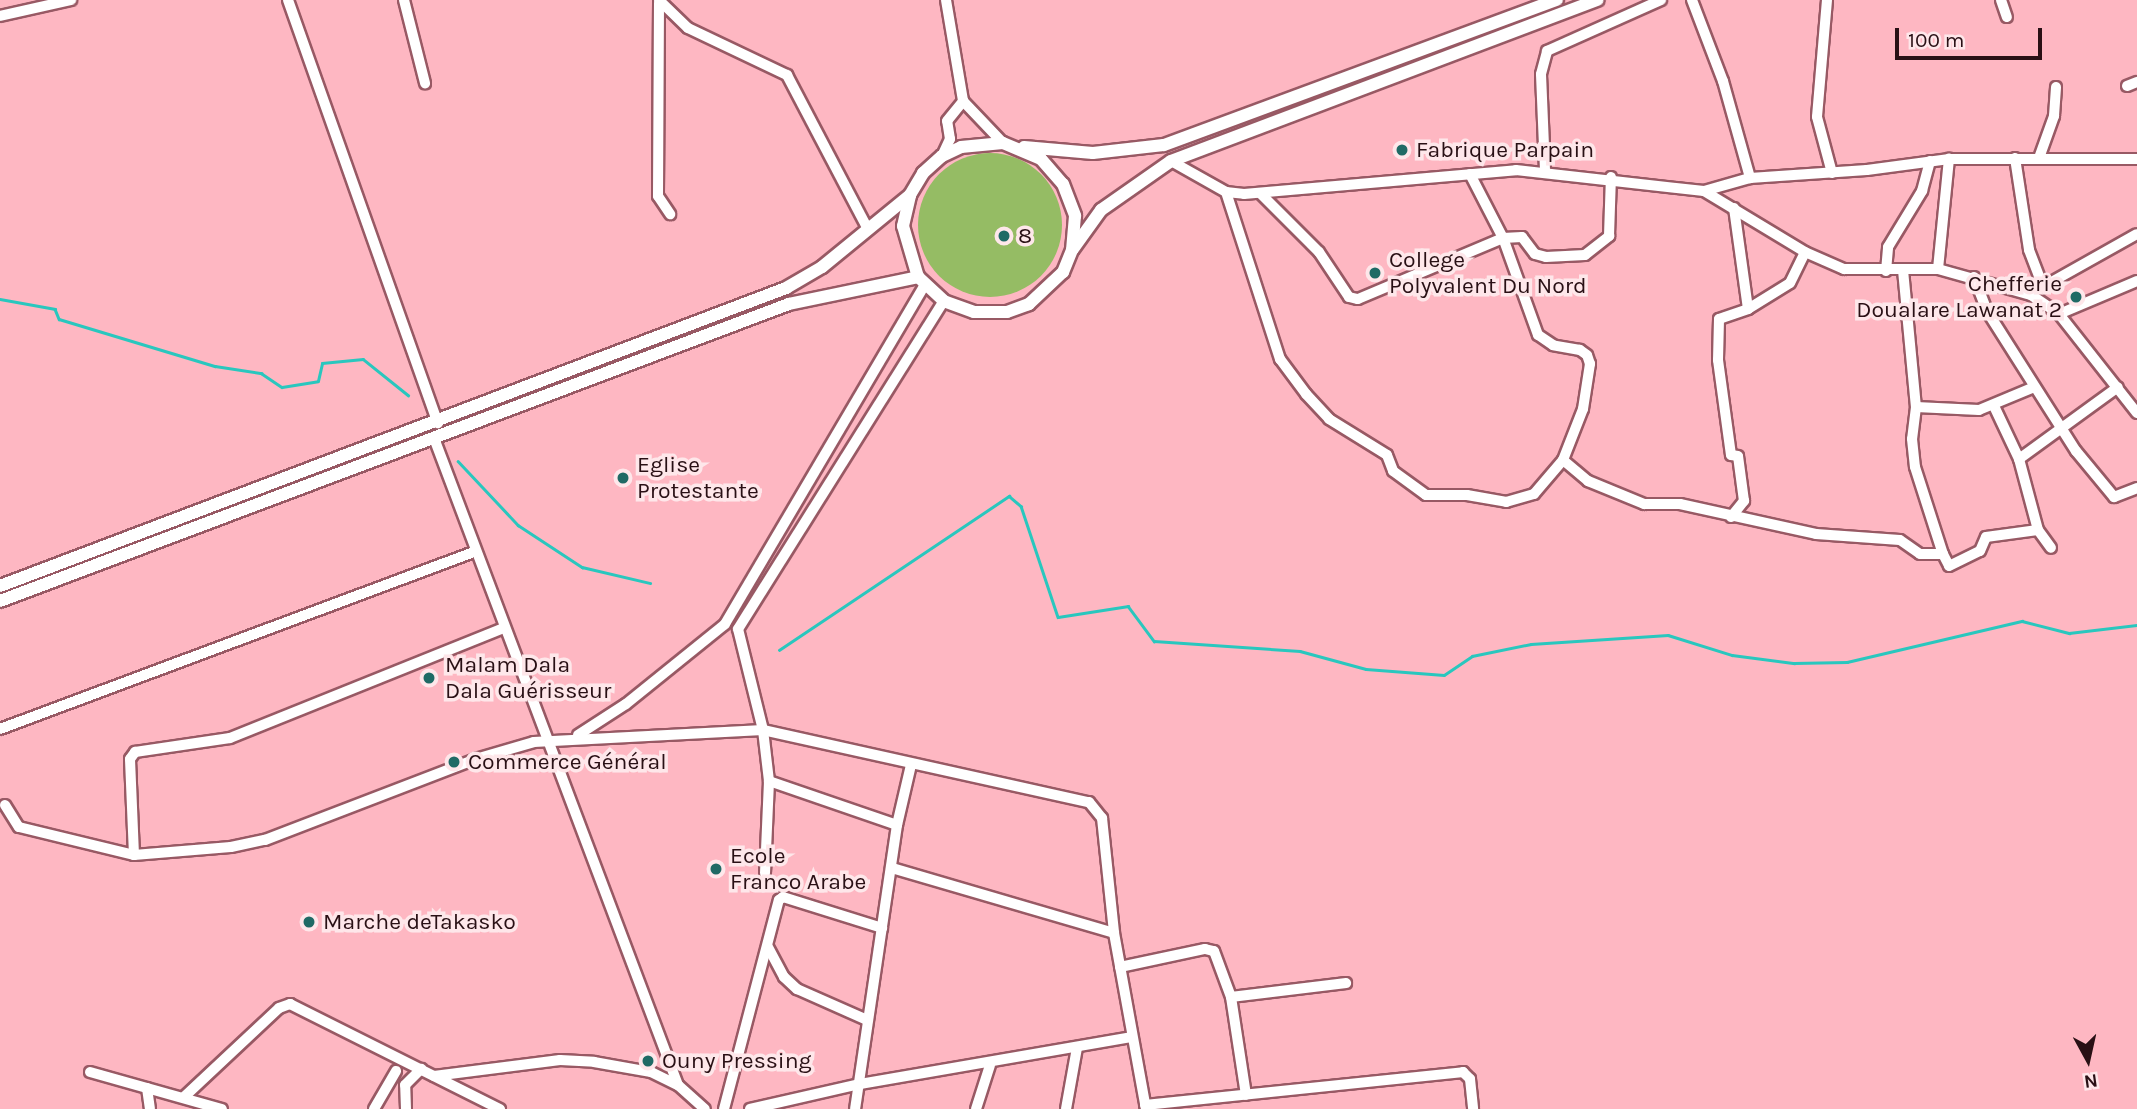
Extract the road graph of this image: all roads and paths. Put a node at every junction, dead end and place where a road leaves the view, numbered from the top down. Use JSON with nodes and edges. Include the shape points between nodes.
{"nodes":[{"id":1,"x":71,"y":0,"type":"edge"},
{"id":2,"x":288,"y":0,"type":"edge"},
{"id":3,"x":404,"y":0,"type":"edge"},
{"id":4,"x":946,"y":0,"type":"edge"},
{"id":5,"x":1556,"y":0,"type":"edge"},
{"id":6,"x":1598,"y":0,"type":"edge"},
{"id":7,"x":1661,"y":0,"type":"edge"},
{"id":8,"x":1692,"y":0,"type":"edge"},
{"id":9,"x":1827,"y":0,"type":"edge"},
{"id":10,"x":2001,"y":0,"type":"edge"},
{"id":11,"x":659,"y":1,"type":"edge"},
{"id":12,"x":0,"y":16,"type":"edge"},
{"id":13,"x":2007,"y":17,"type":"dead end"},
{"id":14,"x":425,"y":83,"type":"dead end"},
{"id":15,"x":2056,"y":87,"type":"dead end"},
{"id":16,"x":964,"y":100,"type":"junction"},
{"id":17,"x":1007,"y":144,"type":"junction"},
{"id":18,"x":942,"y":156,"type":"junction"},
{"id":19,"x":2015,"y":158,"type":"junction"},
{"id":20,"x":2039,"y":158,"type":"junction"},
{"id":21,"x":1949,"y":159,"type":"junction"},
{"id":22,"x":2137,"y":159,"type":"edge"},
{"id":23,"x":1171,"y":161,"type":"junction"},
{"id":24,"x":1930,"y":161,"type":"junction"},
{"id":25,"x":1545,"y":170,"type":"junction"},
{"id":26,"x":1832,"y":173,"type":"junction"},
{"id":27,"x":1470,"y":174,"type":"junction"},
{"id":28,"x":1611,"y":177,"type":"junction"},
{"id":29,"x":1751,"y":178,"type":"junction"},
{"id":30,"x":1704,"y":191,"type":"junction"},
{"id":31,"x":1226,"y":192,"type":"junction"},
{"id":32,"x":1260,"y":193,"type":"junction"},
{"id":33,"x":910,"y":195,"type":"junction"},
{"id":34,"x":1734,"y":208,"type":"junction"},
{"id":35,"x":670,"y":214,"type":"dead end"},
{"id":36,"x":868,"y":229,"type":"junction"},
{"id":37,"x":2137,"y":234,"type":"edge"},
{"id":38,"x":1503,"y":238,"type":"junction"},
{"id":39,"x":1073,"y":250,"type":"junction"},
{"id":40,"x":1805,"y":252,"type":"junction"},
{"id":41,"x":1938,"y":269,"type":"junction"},
{"id":42,"x":1903,"y":270,"type":"junction"},
{"id":43,"x":1886,"y":271,"type":"junction"},
{"id":44,"x":1974,"y":277,"type":"junction"},
{"id":45,"x":922,"y":281,"type":"junction"},
{"id":46,"x":2137,"y":281,"type":"edge"},
{"id":47,"x":2043,"y":287,"type":"junction"},
{"id":48,"x":2031,"y":295,"type":"junction"},
{"id":49,"x":944,"y":301,"type":"junction"},
{"id":50,"x":1748,"y":309,"type":"junction"},
{"id":51,"x":2059,"y":313,"type":"junction"},
{"id":52,"x":2118,"y":387,"type":"junction"},
{"id":53,"x":2032,"y":388,"type":"junction"},
{"id":54,"x":1994,"y":406,"type":"junction"},
{"id":55,"x":1916,"y":407,"type":"junction"},
{"id":56,"x":2137,"y":413,"type":"edge"},
{"id":57,"x":438,"y":422,"type":"junction"},
{"id":58,"x":2059,"y":428,"type":"junction"},
{"id":59,"x":435,"y":438,"type":"junction"},
{"id":60,"x":2019,"y":458,"type":"junction"},
{"id":61,"x":1563,"y":460,"type":"junction"},
{"id":62,"x":2137,"y":488,"type":"edge"},
{"id":63,"x":1731,"y":517,"type":"junction"},
{"id":64,"x":2038,"y":530,"type":"junction"},
{"id":65,"x":2052,"y":548,"type":"dead end"},
{"id":66,"x":474,"y":552,"type":"junction"},
{"id":67,"x":1943,"y":554,"type":"junction"},
{"id":68,"x":0,"y":586,"type":"edge"},
{"id":69,"x":0,"y":601,"type":"edge"},
{"id":70,"x":504,"y":628,"type":"junction"},
{"id":71,"x":0,"y":729,"type":"edge"},
{"id":72,"x":763,"y":730,"type":"junction"},
{"id":73,"x":575,"y":737,"type":"junction"},
{"id":74,"x":547,"y":740,"type":"junction"},
{"id":75,"x":911,"y":765,"type":"junction"},
{"id":76,"x":769,"y":780,"type":"junction"},
{"id":77,"x":5,"y":805,"type":"dead end"},
{"id":78,"x":898,"y":825,"type":"junction"},
{"id":79,"x":134,"y":855,"type":"junction"},
{"id":80,"x":892,"y":868,"type":"junction"},
{"id":81,"x":765,"y":873,"type":"dead end"},
{"id":82,"x":882,"y":928,"type":"junction"},
{"id":83,"x":1114,"y":933,"type":"junction"},
{"id":84,"x":768,"y":947,"type":"junction"},
{"id":85,"x":1120,"y":967,"type":"junction"},
{"id":86,"x":1346,"y":983,"type":"dead end"},
{"id":87,"x":1231,"y":997,"type":"junction"},
{"id":88,"x":867,"y":1020,"type":"junction"},
{"id":89,"x":1132,"y":1037,"type":"junction"},
{"id":90,"x":1077,"y":1048,"type":"junction"},
{"id":91,"x":384,"y":1050,"type":"junction"},
{"id":92,"x":990,"y":1065,"type":"junction"},
{"id":93,"x":421,"y":1069,"type":"junction"},
{"id":94,"x":396,"y":1071,"type":"junction"},
{"id":95,"x":90,"y":1072,"type":"dead end"},
{"id":96,"x":434,"y":1076,"type":"junction"},
{"id":97,"x":860,"y":1084,"type":"junction"},
{"id":98,"x":405,"y":1085,"type":"junction"},
{"id":99,"x":678,"y":1085,"type":"junction"},
{"id":100,"x":147,"y":1088,"type":"junction"},
{"id":101,"x":1246,"y":1095,"type":"junction"},
{"id":102,"x":184,"y":1097,"type":"junction"},
{"id":103,"x":1145,"y":1107,"type":"edge"},
{"id":104,"x":150,"y":1109,"type":"edge"},
{"id":105,"x":222,"y":1109,"type":"edge"},
{"id":106,"x":374,"y":1109,"type":"edge"},
{"id":107,"x":407,"y":1109,"type":"edge"},
{"id":108,"x":500,"y":1109,"type":"edge"},
{"id":109,"x":705,"y":1109,"type":"edge"},
{"id":110,"x":724,"y":1109,"type":"edge"},
{"id":111,"x":750,"y":1109,"type":"edge"},
{"id":112,"x":855,"y":1109,"type":"edge"},
{"id":113,"x":976,"y":1109,"type":"edge"},
{"id":114,"x":1066,"y":1109,"type":"edge"},
{"id":115,"x":1474,"y":1109,"type":"edge"}],
"edges":[{"from":1,"to":12,"type":"street"},
{"from":2,"to":57,"type":"street"},
{"from":3,"to":14,"type":"street"},
{"from":4,"to":16,"type":"street"},
{"from":5,"to":17,"type":"main road","via":[[1164,145],[1093,153]]},
{"from":6,"to":23,"type":"main road"},
{"from":7,"to":25,"type":"street","via":[[1547,51],[1541,74]]},
{"from":8,"to":29,"type":"street","via":[[1723,81]]},
{"from":9,"to":26,"type":"street","via":[[1817,117]]},
{"from":10,"to":13,"type":"street"},
{"from":11,"to":35,"type":"street","via":[[658,196]]},
{"from":11,"to":36,"type":"street","via":[[688,28],[787,75]]},
{"from":15,"to":20,"type":"street","via":[[2054,116]]},
{"from":16,"to":17,"type":"street"},
{"from":16,"to":18,"type":"street","via":[[947,121],[950,139]]},
{"from":17,"to":18,"type":"main road","via":[[961,147]]},
{"from":17,"to":39,"type":"main road","via":[[1041,159],[1063,184],[1075,216]]},
{"from":18,"to":33,"type":"main road","via":[[923,173]]},
{"from":19,"to":20,"type":"street"},
{"from":19,"to":21,"type":"street"},
{"from":19,"to":47,"type":"street","via":[[2027,240]]},
{"from":20,"to":22,"type":"street"},
{"from":21,"to":24,"type":"street"},
{"from":21,"to":41,"type":"street"},
{"from":23,"to":31,"type":"street"},
{"from":23,"to":39,"type":"main road","via":[[1101,210]]},
{"from":24,"to":26,"type":"street"},
{"from":24,"to":43,"type":"street","via":[[1922,191],[1888,247]]},
{"from":25,"to":27,"type":"street"},
{"from":25,"to":28,"type":"street"},
{"from":26,"to":29,"type":"street"},
{"from":27,"to":32,"type":"street"},
{"from":27,"to":38,"type":"street"},
{"from":28,"to":30,"type":"street"},
{"from":28,"to":38,"type":"street","via":[[1609,236],[1598,248],[1566,259],[1535,254],[1522,237]]},
{"from":29,"to":30,"type":"street"},
{"from":30,"to":34,"type":"street"},
{"from":31,"to":32,"type":"street"},
{"from":31,"to":61,"type":"street","via":[[1280,359],[1329,419],[1387,455],[1393,471],[1426,495],[1467,495],[1506,502],[1534,494]]},
{"from":32,"to":38,"type":"street","via":[[1319,253],[1349,297],[1359,299]]},
{"from":33,"to":36,"type":"main road"},
{"from":33,"to":45,"type":"main road","via":[[903,226]]},
{"from":34,"to":40,"type":"street"},
{"from":34,"to":50,"type":"street"},
{"from":36,"to":57,"type":"main road","via":[[822,267],[786,288]]},
{"from":37,"to":47,"type":"street"},
{"from":38,"to":61,"type":"street","via":[[1538,335],[1587,355],[1583,409]]},
{"from":39,"to":49,"type":"main road","via":[[1048,290],[1029,304],[1007,312],[974,312]]},
{"from":40,"to":43,"type":"street","via":[[1844,269]]},
{"from":40,"to":50,"type":"street","via":[[1790,283]]},
{"from":41,"to":42,"type":"street"},
{"from":41,"to":44,"type":"street"},
{"from":42,"to":43,"type":"street"},
{"from":42,"to":55,"type":"street"},
{"from":44,"to":48,"type":"street"},
{"from":44,"to":53,"type":"street","via":[[1987,311]]},
{"from":45,"to":49,"type":"main road"},
{"from":45,"to":59,"type":"main road","via":[[789,304]]},
{"from":45,"to":73,"type":"street","via":[[725,624],[626,704]]},
{"from":46,"to":51,"type":"street"},
{"from":47,"to":48,"type":"street"},
{"from":48,"to":51,"type":"street"},
{"from":49,"to":72,"type":"street","via":[[738,629]]},
{"from":50,"to":63,"type":"street","via":[[1719,319],[1718,360],[1731,455],[1738,456],[1744,501]]},
{"from":51,"to":52,"type":"street"},
{"from":52,"to":56,"type":"street"},
{"from":52,"to":58,"type":"street"},
{"from":53,"to":54,"type":"street"},
{"from":53,"to":58,"type":"street"},
{"from":54,"to":55,"type":"street","via":[[1959,412]]},
{"from":54,"to":60,"type":"street"},
{"from":55,"to":67,"type":"street","via":[[1915,467]]},
{"from":57,"to":68,"type":"main road"},
{"from":58,"to":60,"type":"street"},
{"from":58,"to":62,"type":"street","via":[[2114,497]]},
{"from":59,"to":66,"type":"street"},
{"from":59,"to":69,"type":"main road"},
{"from":60,"to":64,"type":"street"},
{"from":61,"to":63,"type":"street","via":[[1588,481],[1644,504],[1680,504]]},
{"from":63,"to":67,"type":"street","via":[[1816,534],[1900,540],[1920,554]]},
{"from":64,"to":65,"type":"street"},
{"from":64,"to":67,"type":"street","via":[[1986,537],[1980,551],[1954,566],[1947,564]]},
{"from":66,"to":70,"type":"street"},
{"from":66,"to":71,"type":"street"},
{"from":70,"to":74,"type":"street"},
{"from":70,"to":79,"type":"street","via":[[230,738],[135,752],[130,759]]},
{"from":72,"to":73,"type":"street"},
{"from":72,"to":75,"type":"street"},
{"from":72,"to":76,"type":"street"},
{"from":73,"to":74,"type":"street"},
{"from":74,"to":79,"type":"street","via":[[480,758],[265,840]]},
{"from":74,"to":99,"type":"street"},
{"from":75,"to":78,"type":"street"},
{"from":75,"to":83,"type":"street","via":[[1089,802],[1098,809]]},
{"from":76,"to":78,"type":"street"},
{"from":76,"to":81,"type":"street"},
{"from":77,"to":79,"type":"street","via":[[19,827]]},
{"from":78,"to":80,"type":"street"},
{"from":80,"to":82,"type":"street"},
{"from":80,"to":83,"type":"street"},
{"from":82,"to":84,"type":"street","via":[[783,897],[776,907]]},
{"from":82,"to":88,"type":"street"},
{"from":83,"to":85,"type":"street"},
{"from":84,"to":88,"type":"street","via":[[784,977],[797,989]]},
{"from":84,"to":110,"type":"street"},
{"from":85,"to":87,"type":"street","via":[[1214,951]]},
{"from":85,"to":89,"type":"street"},
{"from":86,"to":87,"type":"street"},
{"from":87,"to":101,"type":"street"},
{"from":88,"to":97,"type":"street"},
{"from":89,"to":90,"type":"street"},
{"from":89,"to":103,"type":"street"},
{"from":90,"to":92,"type":"street"},
{"from":90,"to":114,"type":"street"},
{"from":91,"to":93,"type":"street"},
{"from":91,"to":94,"type":"street"},
{"from":91,"to":102,"type":"street","via":[[284,1004]]},
{"from":92,"to":97,"type":"street"},
{"from":92,"to":113,"type":"street"},
{"from":93,"to":96,"type":"street"},
{"from":93,"to":98,"type":"street"},
{"from":94,"to":98,"type":"street"},
{"from":94,"to":106,"type":"street"},
{"from":95,"to":100,"type":"street"},
{"from":96,"to":99,"type":"street","via":[[572,1061],[639,1068]]},
{"from":96,"to":108,"type":"street"},
{"from":97,"to":111,"type":"street"},
{"from":97,"to":112,"type":"street"},
{"from":98,"to":107,"type":"street"},
{"from":99,"to":109,"type":"street"},
{"from":100,"to":102,"type":"street"},
{"from":100,"to":104,"type":"street"},
{"from":101,"to":103,"type":"street"},
{"from":101,"to":115,"type":"street","via":[[1463,1072],[1470,1079]]},
{"from":102,"to":105,"type":"street"}]}
